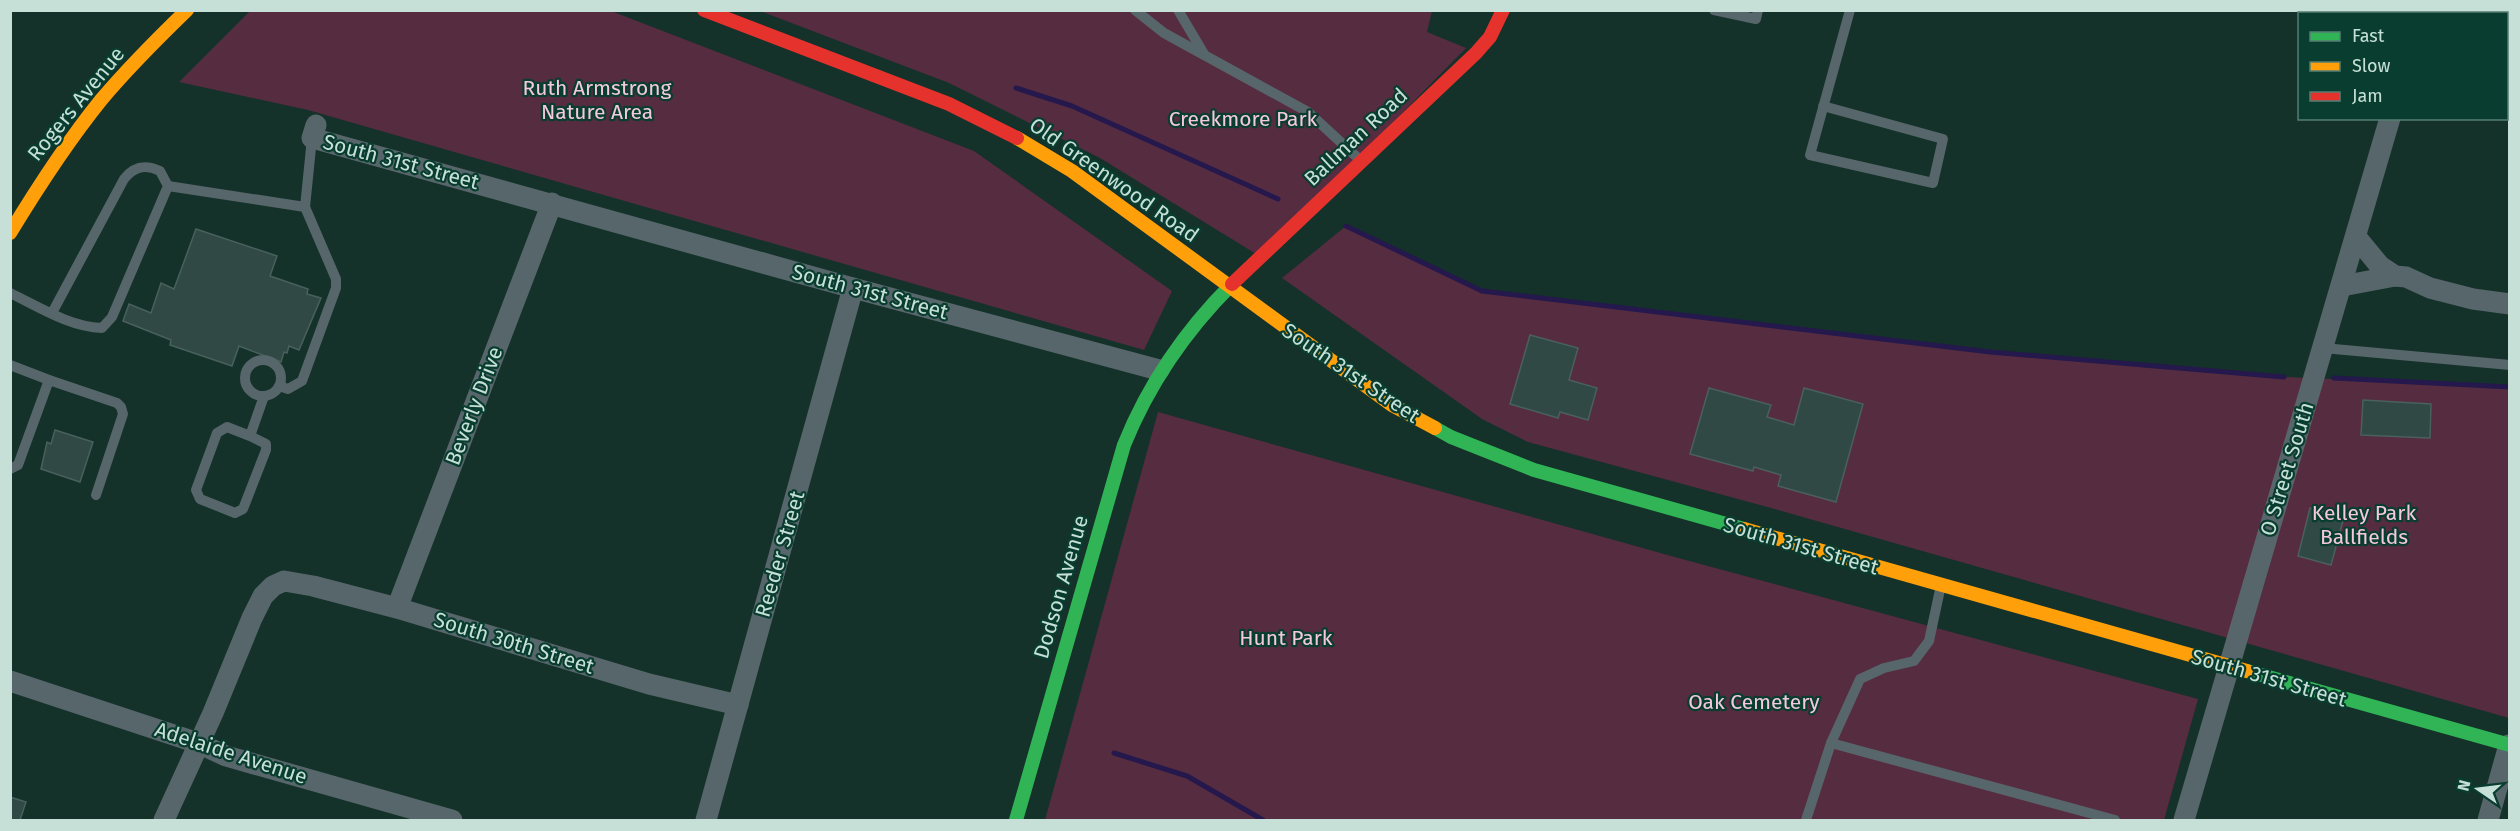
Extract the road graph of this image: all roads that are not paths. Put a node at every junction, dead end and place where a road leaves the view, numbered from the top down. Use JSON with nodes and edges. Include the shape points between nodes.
{"nodes":[{"id":1,"x":187,"y":10,"type":"edge"},
{"id":2,"x":704,"y":10,"type":"edge"},
{"id":3,"x":1135,"y":10,"type":"edge"},
{"id":4,"x":1178,"y":10,"type":"edge"},
{"id":5,"x":1503,"y":10,"type":"edge"},
{"id":6,"x":1714,"y":10,"type":"edge"},
{"id":7,"x":1758,"y":10,"type":"edge"},
{"id":8,"x":1850,"y":10,"type":"edge"},
{"id":9,"x":1206,"y":57,"type":"junction"},
{"id":10,"x":1823,"y":106,"type":"junction"},
{"id":11,"x":2389,"y":120,"type":"edge"},
{"id":12,"x":314,"y":131,"type":"joint"},
{"id":13,"x":1361,"y":161,"type":"junction"},
{"id":14,"x":168,"y":186,"type":"junction"},
{"id":15,"x":552,"y":203,"type":"junction"},
{"id":16,"x":305,"y":207,"type":"junction"},
{"id":17,"x":10,"y":233,"type":"edge"},
{"id":18,"x":2356,"y":237,"type":"junction"},
{"id":19,"x":2396,"y":276,"type":"junction"},
{"id":20,"x":2342,"y":286,"type":"junction"},
{"id":21,"x":1228,"y":287,"type":"junction"},
{"id":22,"x":853,"y":288,"type":"junction"},
{"id":23,"x":10,"y":293,"type":"edge"},
{"id":24,"x":2510,"y":304,"type":"edge"},
{"id":25,"x":52,"y":313,"type":"junction"},
{"id":26,"x":2323,"y":348,"type":"junction"},
{"id":27,"x":10,"y":365,"type":"edge"},
{"id":28,"x":2510,"y":365,"type":"edge"},
{"id":29,"x":1159,"y":370,"type":"junction"},
{"id":30,"x":49,"y":380,"type":"junction"},
{"id":31,"x":279,"y":386,"type":"junction"},
{"id":32,"x":264,"y":396,"type":"junction"},
{"id":33,"x":250,"y":436,"type":"junction"},
{"id":34,"x":10,"y":469,"type":"edge"},
{"id":35,"x":96,"y":495,"type":"dead end"},
{"id":36,"x":1941,"y":585,"type":"junction"},
{"id":37,"x":397,"y":608,"type":"junction"},
{"id":38,"x":2228,"y":666,"type":"junction"},
{"id":39,"x":10,"y":681,"type":"edge"},
{"id":40,"x":738,"y":705,"type":"junction"},
{"id":41,"x":198,"y":743,"type":"junction"},
{"id":42,"x":1831,"y":743,"type":"junction"},
{"id":43,"x":2509,"y":745,"type":"edge"},
{"id":44,"x":164,"y":820,"type":"edge"},
{"id":45,"x":452,"y":820,"type":"edge"},
{"id":46,"x":706,"y":820,"type":"edge"},
{"id":47,"x":1016,"y":820,"type":"edge"},
{"id":48,"x":1806,"y":820,"type":"edge"},
{"id":49,"x":2115,"y":820,"type":"edge"},
{"id":50,"x":2184,"y":820,"type":"edge"},
{"id":51,"x":2488,"y":820,"type":"edge"}],
"edges":[{"from":1,"to":17,"type":"main road","name":"Rogers Avenue","via":[[86,118]]},
{"from":2,"to":21,"type":"main road","name":"Old Greenwood Road","via":[[992,123],[1072,171]]},
{"from":3,"to":9,"type":"lane","via":[[1164,33]]},
{"from":4,"to":9,"type":"lane"},
{"from":5,"to":13,"type":"main road","name":"Ballman Road","via":[[1490,37],[1476,53]]},
{"from":6,"to":7,"type":"lane","via":[[1756,20]]},
{"from":8,"to":10,"type":"lane"},
{"from":9,"to":13,"type":"lane","via":[[1308,112]]},
{"from":10,"to":10,"type":"lane","via":[[1810,155],[1933,183],[1943,139]]},
{"from":11,"to":18,"type":"street","name":"O Street South"},
{"from":12,"to":15,"type":"street","name":"South 31st Street"},
{"from":12,"to":16,"type":"lane"},
{"from":13,"to":21,"type":"main road","name":"Ballman Road"},
{"from":14,"to":16,"type":"lane"},
{"from":14,"to":25,"type":"lane","via":[[112,317],[102,328],[89,328]]},
{"from":14,"to":25,"type":"lane","via":[[160,171],[145,166],[131,171]]},
{"from":15,"to":22,"type":"street","name":"South 31st Street"},
{"from":15,"to":37,"type":"street","name":"Beverly Drive"},
{"from":16,"to":31,"type":"lane","via":[[336,279],[336,288],[302,381],[288,389]]},
{"from":18,"to":19,"type":"street","via":[[2380,266]]},
{"from":18,"to":20,"type":"street","name":"O Street South"},
{"from":19,"to":20,"type":"street"},
{"from":19,"to":24,"type":"street","via":[[2473,299]]},
{"from":20,"to":26,"type":"street","name":"O Street South"},
{"from":21,"to":29,"type":"main road"},
{"from":21,"to":36,"type":"main road","name":"South 31st Street","via":[[1392,405],[1492,455]]},
{"from":22,"to":29,"type":"street","name":"South 31st Street"},
{"from":22,"to":40,"type":"street","name":"Reeder Street"},
{"from":23,"to":25,"type":"lane"},
{"from":26,"to":28,"type":"lane"},
{"from":26,"to":38,"type":"street","name":"O Street South"},
{"from":27,"to":30,"type":"lane"},
{"from":29,"to":47,"type":"main road","name":"Dodson Avenue","via":[[1124,445]]},
{"from":30,"to":34,"type":"lane","via":[[18,465]]},
{"from":30,"to":35,"type":"lane","via":[[121,407],[123,414]]},
{"from":31,"to":32,"type":"lane"},
{"from":31,"to":32,"type":"lane","via":[[280,375],[275,366],[265,361],[254,363],[247,371],[246,383],[253,393]]},
{"from":32,"to":33,"type":"lane"},
{"from":33,"to":33,"type":"lane","via":[[266,444],[266,450],[243,508],[235,513],[200,499],[196,490],[218,432],[227,427]]},
{"from":36,"to":38,"type":"main road","name":"South 31st Street"},
{"from":36,"to":42,"type":"lane","via":[[1929,641],[1914,661],[1884,668],[1860,680]]},
{"from":37,"to":40,"type":"street","name":"South 30th Street","via":[[649,684]]},
{"from":37,"to":41,"type":"street","name":"South 30th Street","via":[[290,581],[278,583],[263,596]]},
{"from":38,"to":43,"type":"main road","name":"South 31st Street"},
{"from":38,"to":50,"type":"street","name":"O Street South"},
{"from":39,"to":41,"type":"street","name":"Adelaide Avenue"},
{"from":40,"to":46,"type":"street","name":"Reeder Street"},
{"from":41,"to":44,"type":"street"},
{"from":41,"to":45,"type":"street","name":"Adelaide Avenue","via":[[226,756]]},
{"from":42,"to":48,"type":"lane"},
{"from":42,"to":49,"type":"lane"},
{"from":43,"to":51,"type":"street"}]}
